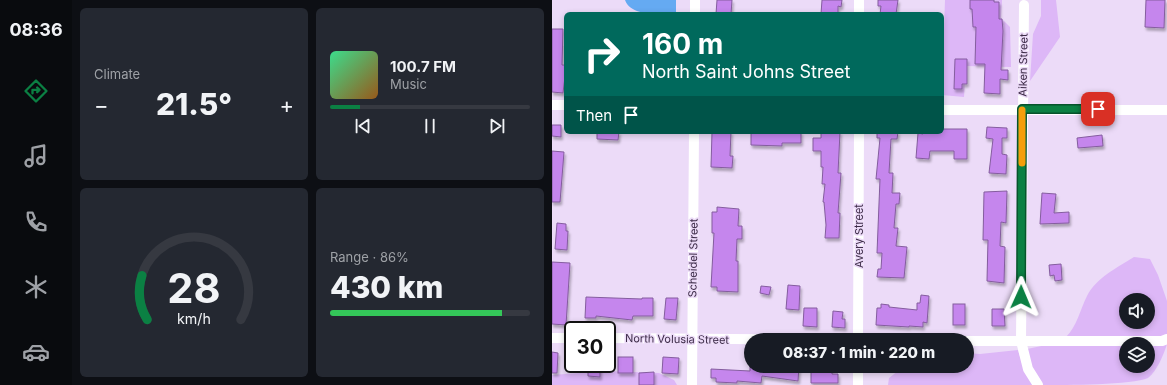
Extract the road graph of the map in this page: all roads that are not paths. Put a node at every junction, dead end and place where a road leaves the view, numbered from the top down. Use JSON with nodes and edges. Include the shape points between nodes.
{"nodes":[{"id":1,"x":695,"y":0,"type":"edge"},
{"id":2,"x":860,"y":0,"type":"edge"},
{"id":3,"x":1024,"y":5,"type":"dead end"},
{"id":4,"x":695,"y":12,"type":"edge"},
{"id":5,"x":859,"y":12,"type":"edge"},
{"id":6,"x":552,"y":105,"type":"edge"},
{"id":7,"x":564,"y":105,"type":"edge"},
{"id":8,"x":1022,"y":109,"type":"junction"},
{"id":9,"x":944,"y":110,"type":"edge"},
{"id":10,"x":1167,"y":110,"type":"edge"},
{"id":11,"x":694,"y":134,"type":"edge"},
{"id":12,"x":859,"y":134,"type":"edge"},
{"id":13,"x":858,"y":333,"type":"edge"},
{"id":14,"x":552,"y":338,"type":"edge"},
{"id":15,"x":564,"y":338,"type":"edge"},
{"id":16,"x":616,"y":338,"type":"edge"},
{"id":17,"x":692,"y":339,"type":"junction"},
{"id":18,"x":744,"y":339,"type":"edge"},
{"id":19,"x":1167,"y":339,"type":"edge"},
{"id":20,"x":974,"y":341,"type":"edge"},
{"id":21,"x":1020,"y":341,"type":"junction"},
{"id":22,"x":858,"y":373,"type":"edge"},
{"id":23,"x":692,"y":385,"type":"edge"},
{"id":24,"x":858,"y":385,"type":"edge"},
{"id":25,"x":1038,"y":385,"type":"edge"}],
"edges":[{"from":1,"to":4,"type":"street"},
{"from":2,"to":5,"type":"street"},
{"from":3,"to":8,"type":"street","name":"Aiken Street"},
{"from":6,"to":7,"type":"street"},
{"from":8,"to":9,"type":"street"},
{"from":8,"to":10,"type":"street"},
{"from":8,"to":21,"type":"street","name":"Aiken Street"},
{"from":11,"to":17,"type":"street","name":"Scheidel Street"},
{"from":12,"to":13,"type":"street","name":"Avery Street"},
{"from":14,"to":15,"type":"street"},
{"from":16,"to":17,"type":"street","name":"North Volusia Street"},
{"from":17,"to":18,"type":"street","name":"North Volusia Street"},
{"from":17,"to":23,"type":"street","name":"Scheidel Street"},
{"from":19,"to":21,"type":"street"},
{"from":20,"to":21,"type":"street"},
{"from":21,"to":25,"type":"street","name":"Aiken Street","via":[[1028,369]]},
{"from":22,"to":24,"type":"street"}]}
